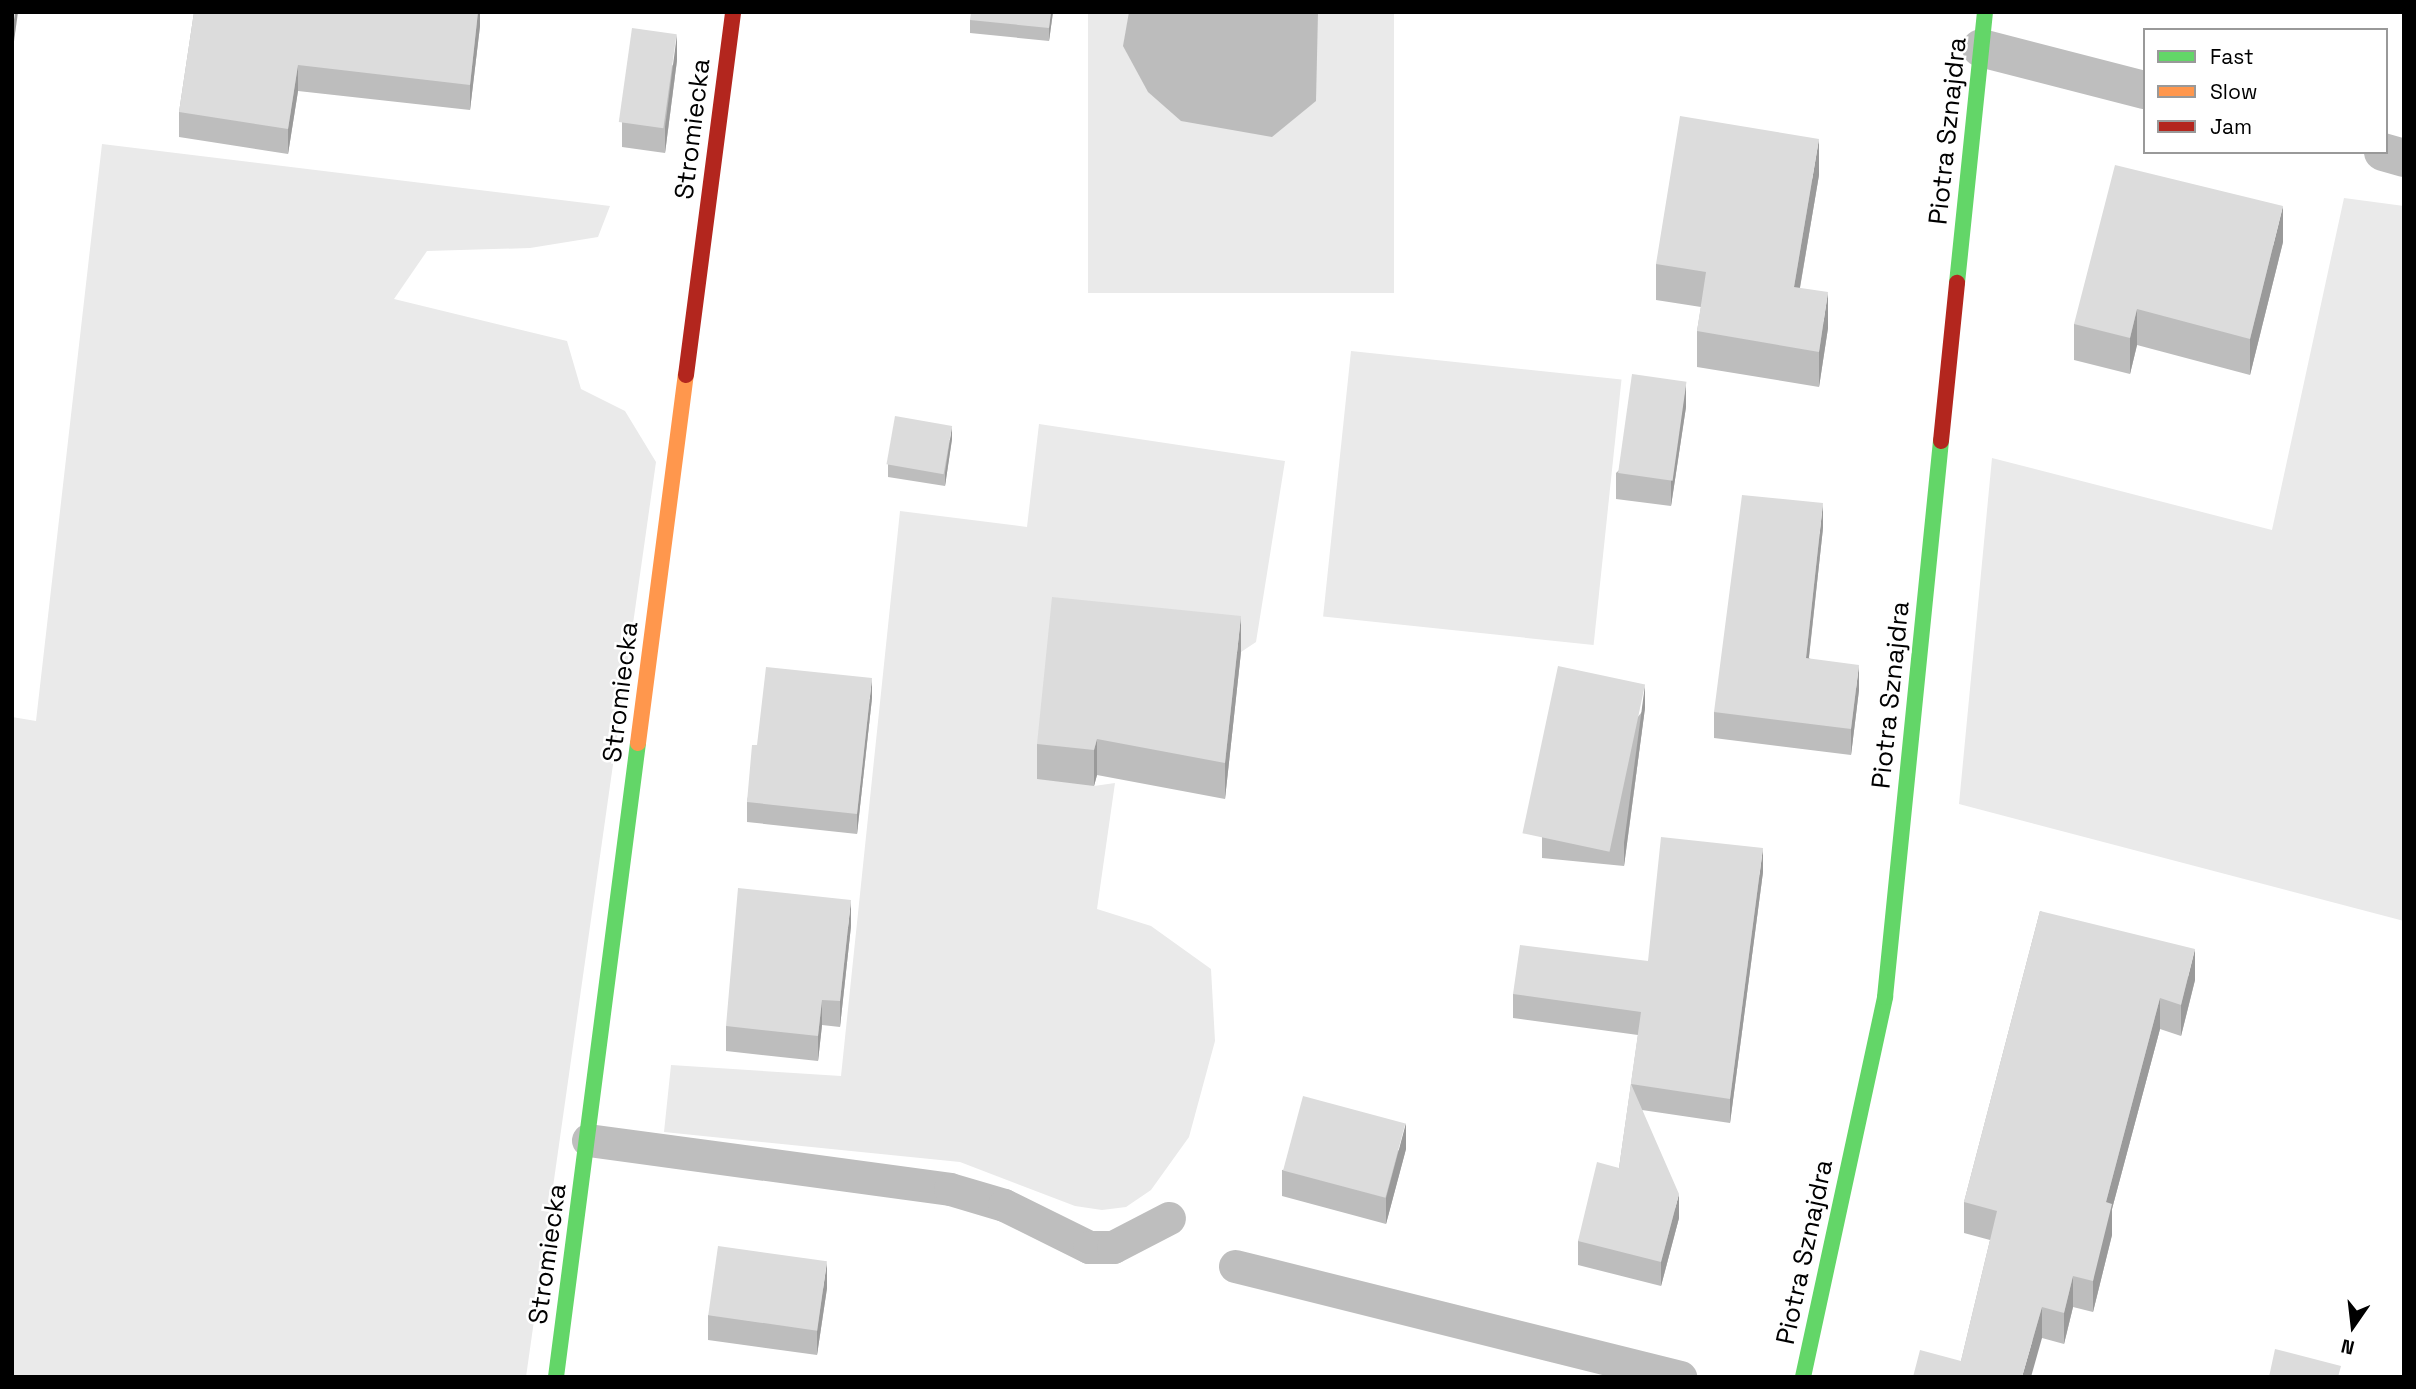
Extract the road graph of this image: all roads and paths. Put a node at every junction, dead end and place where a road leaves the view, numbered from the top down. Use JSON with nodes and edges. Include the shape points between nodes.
{"nodes":[{"id":1,"x":733,"y":12,"type":"edge"},
{"id":2,"x":1983,"y":30,"type":"edge"},
{"id":3,"x":2143,"y":89,"type":"edge"},
{"id":4,"x":588,"y":1140,"type":"junction"},
{"id":5,"x":1169,"y":1219,"type":"dead end"},
{"id":6,"x":1236,"y":1266,"type":"dead end"},
{"id":7,"x":556,"y":1377,"type":"edge"},
{"id":8,"x":1680,"y":1377,"type":"edge"},
{"id":9,"x":1803,"y":1377,"type":"edge"}],
"edges":[{"from":1,"to":4,"type":"street","name":"Stromiecka"},
{"from":2,"to":3,"type":"street"},
{"from":2,"to":9,"type":"street","name":"Piotra Sznajdra","via":[[1885,997]]},
{"from":4,"to":5,"type":"lane","via":[[950,1189],[1004,1205],[1088,1247],[1113,1247]]},
{"from":4,"to":7,"type":"street","name":"Stromiecka"},
{"from":6,"to":8,"type":"lane"}]}
